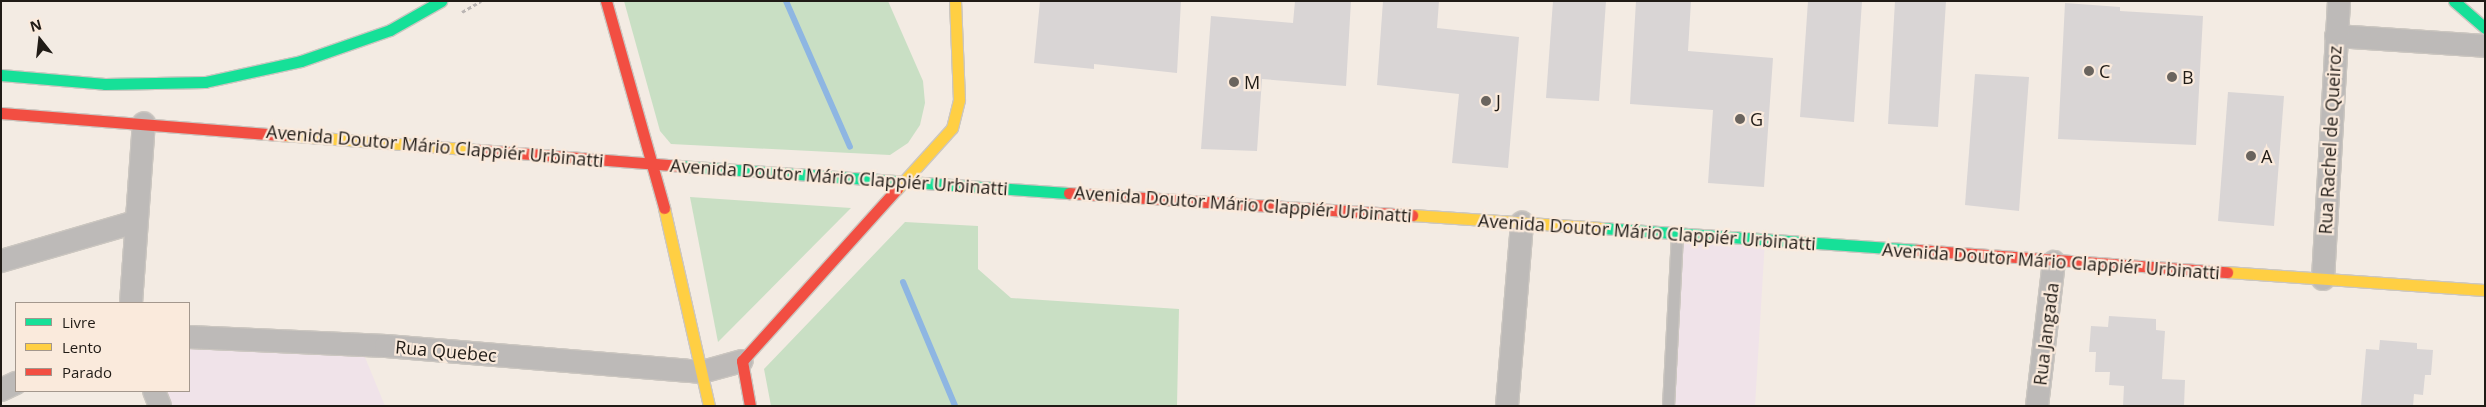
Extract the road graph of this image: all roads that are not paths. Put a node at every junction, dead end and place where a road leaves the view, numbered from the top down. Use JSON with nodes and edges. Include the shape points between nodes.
{"nodes":[{"id":1,"x":441,"y":1,"type":"edge"},
{"id":2,"x":606,"y":1,"type":"edge"},
{"id":3,"x":954,"y":1,"type":"edge"},
{"id":4,"x":2339,"y":1,"type":"edge"},
{"id":5,"x":2454,"y":1,"type":"edge"},
{"id":6,"x":2485,"y":28,"type":"edge"},
{"id":7,"x":2336,"y":36,"type":"junction"},
{"id":8,"x":2485,"y":46,"type":"edge"},
{"id":9,"x":1,"y":75,"type":"edge"},
{"id":10,"x":1,"y":113,"type":"edge"},
{"id":11,"x":144,"y":123,"type":"junction"},
{"id":12,"x":654,"y":164,"type":"junction"},
{"id":13,"x":901,"y":181,"type":"junction"},
{"id":14,"x":135,"y":222,"type":"junction"},
{"id":15,"x":1522,"y":223,"type":"junction"},
{"id":16,"x":1677,"y":233,"type":"junction"},
{"id":17,"x":1,"y":261,"type":"edge"},
{"id":18,"x":2054,"y":262,"type":"junction"},
{"id":19,"x":2324,"y":279,"type":"junction"},
{"id":20,"x":2485,"y":290,"type":"edge"},
{"id":21,"x":131,"y":302,"type":"edge"},
{"id":22,"x":190,"y":338,"type":"edge"},
{"id":23,"x":742,"y":361,"type":"junction"},
{"id":24,"x":702,"y":372,"type":"junction"},
{"id":25,"x":15,"y":383,"type":"edge"},
{"id":26,"x":1,"y":390,"type":"edge"},
{"id":27,"x":154,"y":392,"type":"edge"},
{"id":28,"x":160,"y":406,"type":"edge"},
{"id":29,"x":709,"y":406,"type":"edge"},
{"id":30,"x":750,"y":406,"type":"edge"},
{"id":31,"x":1507,"y":406,"type":"edge"},
{"id":32,"x":1668,"y":406,"type":"edge"},
{"id":33,"x":2037,"y":406,"type":"edge"}],
"edges":[{"from":1,"to":9,"type":"main road","via":[[390,30],[301,61],[205,82],[105,84]]},
{"from":2,"to":12,"type":"main road"},
{"from":3,"to":13,"type":"main road","via":[[959,100],[952,128]]},
{"from":4,"to":7,"type":"street","name":"Rua Rachel de Queiroz"},
{"from":5,"to":6,"type":"main road"},
{"from":7,"to":8,"type":"street"},
{"from":7,"to":19,"type":"street","name":"Rua Rachel de Queiroz"},
{"from":10,"to":11,"type":"main road","name":"Avenida Doutor Mário Clappiér Urbinatti"},
{"from":11,"to":12,"type":"main road","name":"Avenida Doutor Mário Clappiér Urbinatti"},
{"from":11,"to":14,"type":"street"},
{"from":12,"to":13,"type":"main road","name":"Avenida Doutor Mário Clappiér Urbinatti"},
{"from":12,"to":24,"type":"main road"},
{"from":13,"to":15,"type":"main road","name":"Avenida Doutor Mário Clappiér Urbinatti"},
{"from":13,"to":23,"type":"main road"},
{"from":14,"to":17,"type":"street"},
{"from":14,"to":21,"type":"street"},
{"from":15,"to":16,"type":"main road","name":"Avenida Doutor Mário Clappiér Urbinatti"},
{"from":15,"to":31,"type":"street"},
{"from":16,"to":18,"type":"main road","name":"Avenida Doutor Mário Clappiér Urbinatti"},
{"from":16,"to":32,"type":"lane"},
{"from":18,"to":19,"type":"main road","name":"Avenida Doutor Mário Clappiér Urbinatti"},
{"from":18,"to":33,"type":"street","name":"Rua Jangada"},
{"from":19,"to":20,"type":"main road","name":"Avenida Doutor Mário Clappiér Urbinatti"},
{"from":22,"to":24,"type":"street","name":"Rua Quebec","via":[[386,346]]},
{"from":23,"to":24,"type":"street"},
{"from":23,"to":30,"type":"main road"},
{"from":24,"to":29,"type":"main road"},
{"from":25,"to":26,"type":"street"},
{"from":27,"to":28,"type":"street"}]}
